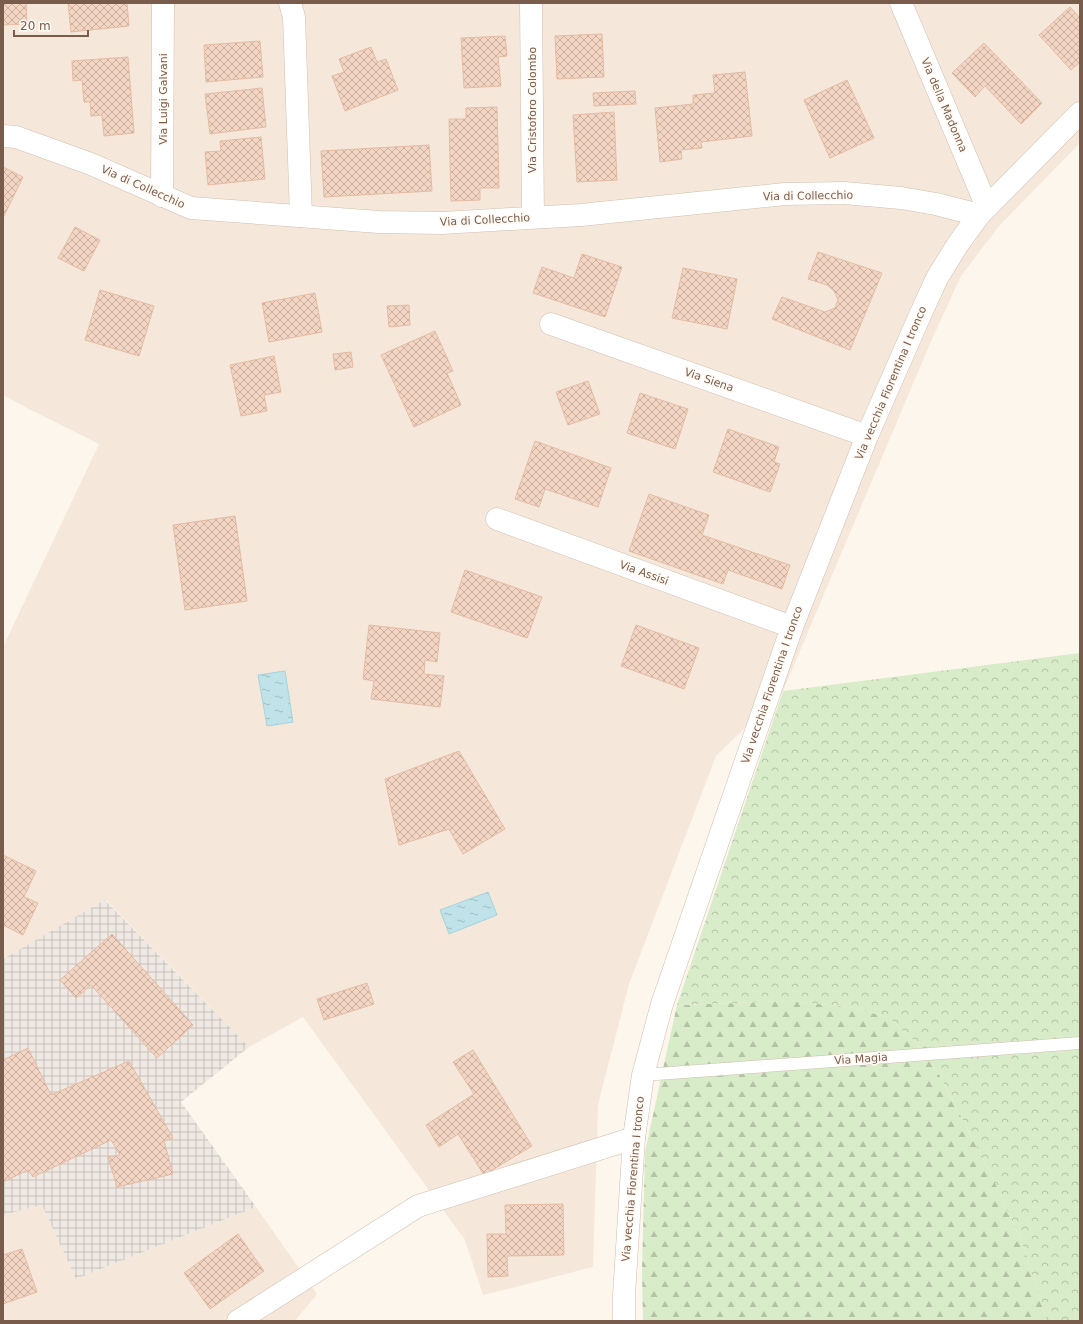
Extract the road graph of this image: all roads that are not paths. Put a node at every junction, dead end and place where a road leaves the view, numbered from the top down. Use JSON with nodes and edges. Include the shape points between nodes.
{"nodes":[{"id":1,"x":163,"y":3,"type":"edge"},
{"id":2,"x":290,"y":3,"type":"edge"},
{"id":3,"x":531,"y":3,"type":"edge"},
{"id":4,"x":901,"y":3,"type":"edge"},
{"id":5,"x":1080,"y":113,"type":"edge"},
{"id":6,"x":3,"y":136,"type":"edge"},
{"id":7,"x":162,"y":196,"type":"junction"},
{"id":8,"x":983,"y":211,"type":"junction"},
{"id":9,"x":300,"y":216,"type":"junction"},
{"id":10,"x":533,"y":217,"type":"junction"},
{"id":11,"x":551,"y":324,"type":"dead end"},
{"id":12,"x":867,"y":436,"type":"junction"},
{"id":13,"x":497,"y":520,"type":"dead end"},
{"id":14,"x":792,"y":627,"type":"junction"},
{"id":15,"x":1080,"y":1044,"type":"edge"},
{"id":16,"x":643,"y":1075,"type":"junction"},
{"id":17,"x":634,"y":1138,"type":"junction"},
{"id":18,"x":238,"y":1321,"type":"edge"},
{"id":19,"x":624,"y":1321,"type":"edge"}],
"edges":[{"from":1,"to":7,"type":"street","name":"Via Luigi Galvani"},
{"from":2,"to":9,"type":"street","via":[[294,17]]},
{"from":3,"to":10,"type":"street","name":"Via Cristoforo Colombo"},
{"from":4,"to":8,"type":"street","name":"Via della Madonna"},
{"from":5,"to":8,"type":"street","name":"Via vecchia Fiorentina I tronco"},
{"from":6,"to":7,"type":"street","name":"Via di Collecchio","via":[[16,137],[91,164]]},
{"from":7,"to":9,"type":"street","name":"Via di Collecchio","via":[[191,208]]},
{"from":8,"to":10,"type":"street","name":"Via di Collecchio","via":[[901,198],[844,193],[786,194],[581,215]]},
{"from":8,"to":12,"type":"street","name":"Via vecchia Fiorentina I tronco","via":[[937,278]]},
{"from":9,"to":10,"type":"street","name":"Via di Collecchio","via":[[379,222]]},
{"from":11,"to":12,"type":"street","name":"Via Siena"},
{"from":12,"to":14,"type":"street","name":"Via vecchia Fiorentina I tronco"},
{"from":13,"to":14,"type":"street","name":"Via Assisi"},
{"from":14,"to":16,"type":"street","name":"Via vecchia Fiorentina I tronco","via":[[662,1004]]},
{"from":15,"to":16,"type":"lane","name":"Via Magia"},
{"from":16,"to":17,"type":"street","name":"Via vecchia Fiorentina I tronco"},
{"from":17,"to":18,"type":"street","via":[[418,1206]]},
{"from":17,"to":19,"type":"street","name":"Via vecchia Fiorentina I tronco"}]}
